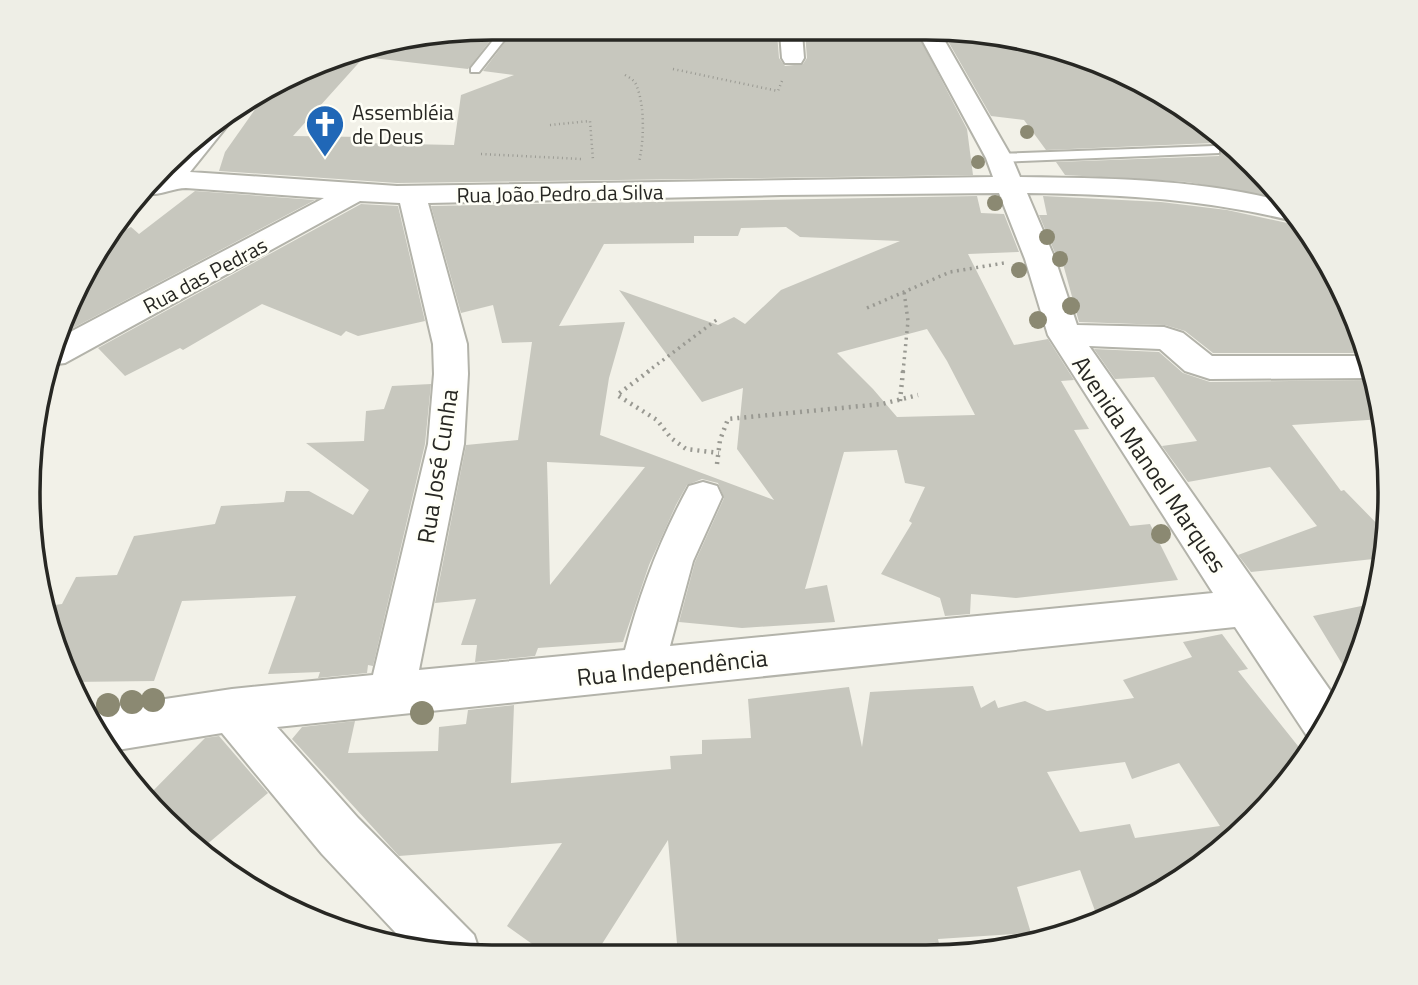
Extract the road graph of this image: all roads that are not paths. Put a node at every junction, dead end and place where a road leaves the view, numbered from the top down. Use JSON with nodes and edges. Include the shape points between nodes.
{"nodes":[{"id":1,"x":499,"y":40,"type":"edge"},
{"id":2,"x":792,"y":40,"type":"edge"},
{"id":3,"x":933,"y":40,"type":"edge"},
{"id":4,"x":793,"y":58,"type":"road end"},
{"id":5,"x":475,"y":70,"type":"dead end"},
{"id":6,"x":1214,"y":150,"type":"dead end"},
{"id":7,"x":1004,"y":172,"type":"junction"},
{"id":8,"x":166,"y":180,"type":"edge"},
{"id":9,"x":357,"y":192,"type":"junction"},
{"id":10,"x":412,"y":196,"type":"junction"},
{"id":11,"x":1277,"y":208,"type":"edge"},
{"id":12,"x":1065,"y":335,"type":"junction"},
{"id":13,"x":63,"y":349,"type":"edge"},
{"id":14,"x":1360,"y":367,"type":"edge"},
{"id":15,"x":703,"y":497,"type":"road end"},
{"id":16,"x":1246,"y":608,"type":"junction"},
{"id":17,"x":642,"y":670,"type":"junction"},
{"id":18,"x":391,"y":696,"type":"junction"},
{"id":19,"x":232,"y":710,"type":"junction"},
{"id":20,"x":1319,"y":714,"type":"edge"},
{"id":21,"x":107,"y":730,"type":"edge"},
{"id":22,"x":441,"y":942,"type":"edge"}],
"edges":[{"from":1,"to":5,"type":"lane"},
{"from":2,"to":4,"type":"street"},
{"from":3,"to":7,"type":"street","name":"Avenida Manoel Marques"},
{"from":6,"to":7,"type":"lane"},
{"from":7,"to":10,"type":"street","name":"Rua João Pedro da Silva","via":[[969,185]]},
{"from":7,"to":11,"type":"street","via":[[1220,195]]},
{"from":7,"to":12,"type":"street","name":"Avenida Manoel Marques"},
{"from":8,"to":9,"type":"street","name":"Rua João Pedro da Silva"},
{"from":9,"to":10,"type":"street","name":"Rua João Pedro da Silva"},
{"from":9,"to":13,"type":"street","name":"Rua das Pedras"},
{"from":10,"to":18,"type":"street","name":"Rua José Cunha","via":[[450,344],[452,374],[446,444]]},
{"from":12,"to":14,"type":"street","via":[[1164,338],[1194,362],[1210,368]]},
{"from":12,"to":16,"type":"street","name":"Avenida Manoel Marques"},
{"from":15,"to":17,"type":"street","via":[[680,537],[661,589]]},
{"from":16,"to":17,"type":"street","name":"Rua Independência"},
{"from":16,"to":20,"type":"street","name":"Avenida Manoel Marques"},
{"from":17,"to":18,"type":"street","name":"Rua Independência"},
{"from":18,"to":19,"type":"street","name":"Rua Independência"},
{"from":19,"to":21,"type":"street","name":"Rua Independência"},
{"from":19,"to":22,"type":"street","via":[[340,836]]}]}
